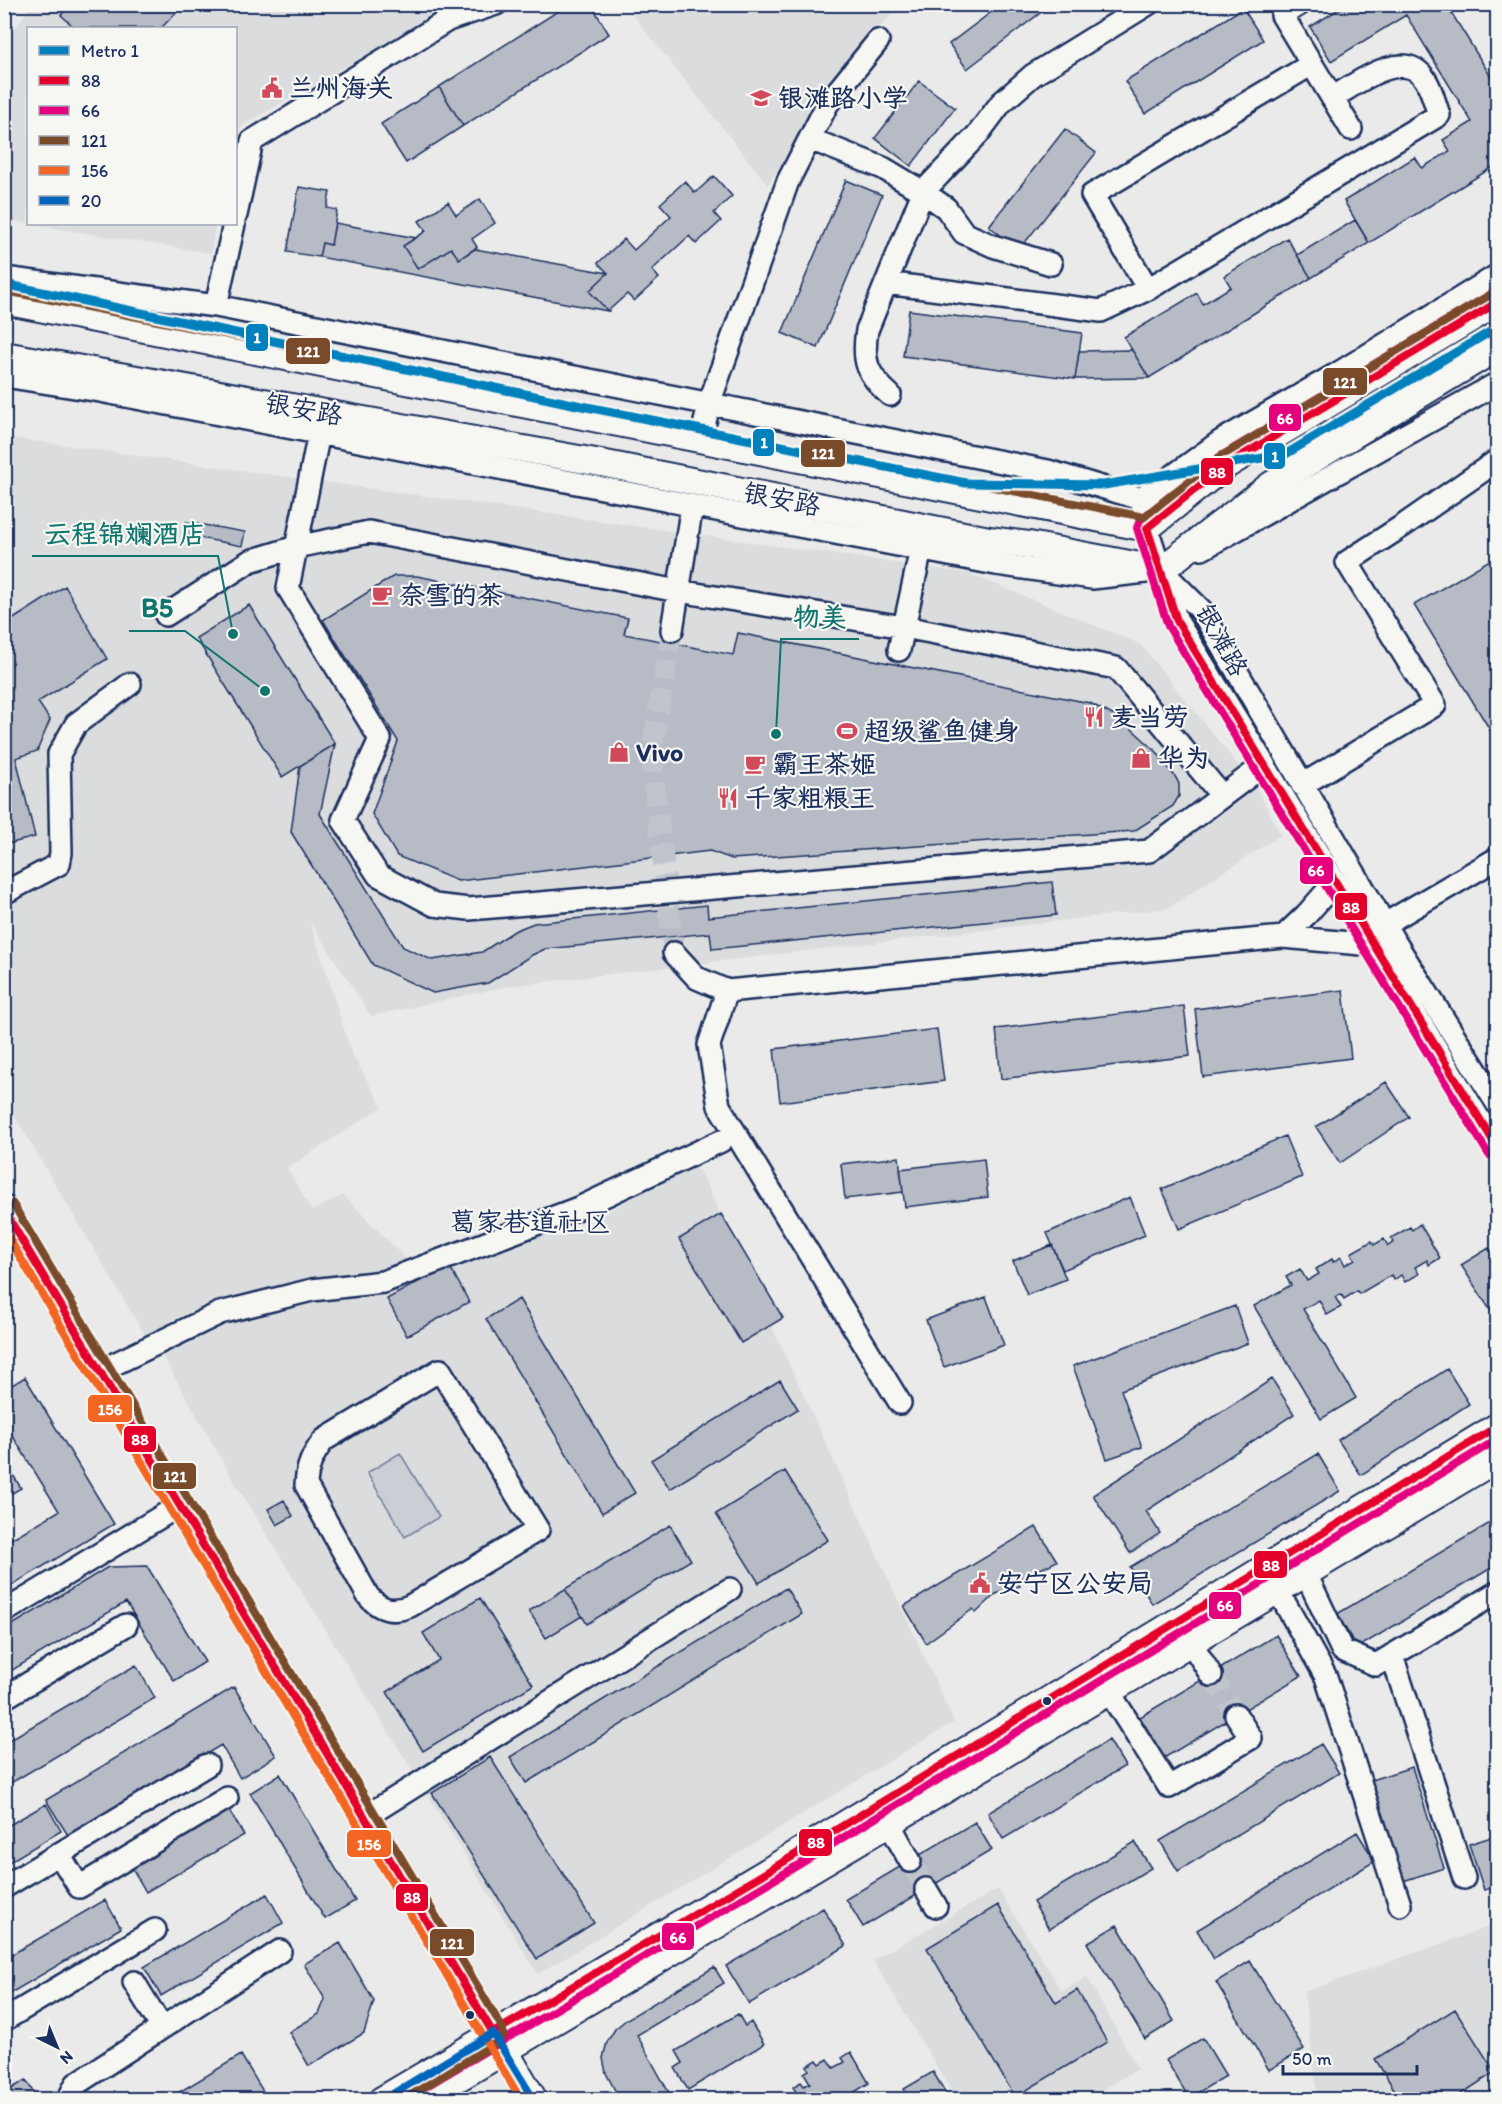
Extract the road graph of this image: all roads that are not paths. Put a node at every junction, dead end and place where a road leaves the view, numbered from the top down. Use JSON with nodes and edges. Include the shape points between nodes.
{"nodes":[{"id":1,"x":496,"y":4,"type":"edge"},
{"id":2,"x":1148,"y":4,"type":"edge"},
{"id":3,"x":1300,"y":4,"type":"edge"},
{"id":4,"x":878,"y":41,"type":"dead end"},
{"id":5,"x":1312,"y":64,"type":"junction"},
{"id":6,"x":1332,"y":98,"type":"junction"},
{"id":7,"x":1351,"y":129,"type":"dead end"},
{"id":8,"x":810,"y":139,"type":"junction"},
{"id":9,"x":949,"y":166,"type":"junction"},
{"id":10,"x":923,"y":192,"type":"junction"},
{"id":11,"x":946,"y":208,"type":"junction"},
{"id":12,"x":237,"y":210,"type":"edge"},
{"id":13,"x":234,"y":225,"type":"edge"},
{"id":14,"x":1051,"y":264,"type":"dead end"},
{"id":15,"x":1497,"y":275,"type":"edge"},
{"id":16,"x":4,"y":278,"type":"edge"},
{"id":17,"x":886,"y":283,"type":"junction"},
{"id":18,"x":1148,"y":289,"type":"junction"},
{"id":19,"x":4,"y":301,"type":"edge"},
{"id":20,"x":1497,"y":302,"type":"edge"},
{"id":21,"x":216,"y":306,"type":"junction"},
{"id":22,"x":1497,"y":347,"type":"edge"},
{"id":23,"x":4,"y":355,"type":"edge"},
{"id":24,"x":4,"y":376,"type":"edge"},
{"id":25,"x":1497,"y":383,"type":"edge"},
{"id":26,"x":890,"y":395,"type":"dead end"},
{"id":27,"x":709,"y":404,"type":"junction"},
{"id":28,"x":319,"y":433,"type":"junction"},
{"id":29,"x":701,"y":440,"type":"junction"},
{"id":30,"x":1221,"y":441,"type":"junction"},
{"id":31,"x":1250,"y":451,"type":"junction"},
{"id":32,"x":1497,"y":460,"type":"edge"},
{"id":33,"x":1141,"y":499,"type":"junction"},
{"id":34,"x":692,"y":505,"type":"junction"},
{"id":35,"x":1147,"y":528,"type":"junction"},
{"id":36,"x":296,"y":546,"type":"junction"},
{"id":37,"x":921,"y":549,"type":"junction"},
{"id":38,"x":1161,"y":570,"type":"junction"},
{"id":39,"x":678,"y":591,"type":"junction"},
{"id":40,"x":166,"y":615,"type":"dead end"},
{"id":41,"x":904,"y":627,"type":"junction"},
{"id":42,"x":672,"y":630,"type":"tunnel mouth"},
{"id":43,"x":899,"y":650,"type":"dead end"},
{"id":44,"x":130,"y":684,"type":"dead end"},
{"id":45,"x":1264,"y":765,"type":"junction"},
{"id":46,"x":1302,"y":785,"type":"junction"},
{"id":47,"x":1222,"y":796,"type":"junction"},
{"id":48,"x":1497,"y":858,"type":"edge"},
{"id":49,"x":1335,"y":882,"type":"junction"},
{"id":50,"x":4,"y":893,"type":"edge"},
{"id":51,"x":1384,"y":924,"type":"junction"},
{"id":52,"x":1283,"y":937,"type":"junction"},
{"id":53,"x":1373,"y":945,"type":"junction"},
{"id":54,"x":674,"y":953,"type":"tunnel mouth"},
{"id":55,"x":727,"y":991,"type":"junction"},
{"id":56,"x":1497,"y":1105,"type":"edge"},
{"id":57,"x":721,"y":1141,"type":"dead end"},
{"id":58,"x":1497,"y":1150,"type":"edge"},
{"id":59,"x":4,"y":1209,"type":"edge"},
{"id":60,"x":100,"y":1371,"type":"junction"},
{"id":61,"x":900,"y":1403,"type":"dead end"},
{"id":62,"x":1497,"y":1425,"type":"edge"},
{"id":63,"x":1497,"y":1458,"type":"edge"},
{"id":64,"x":306,"y":1485,"type":"joint"},
{"id":65,"x":180,"y":1505,"type":"junction"},
{"id":66,"x":1305,"y":1572,"type":"junction"},
{"id":67,"x":730,"y":1589,"type":"dead end"},
{"id":68,"x":1277,"y":1589,"type":"junction"},
{"id":69,"x":1497,"y":1592,"type":"edge"},
{"id":70,"x":4,"y":1612,"type":"edge"},
{"id":71,"x":126,"y":1626,"type":"dead end"},
{"id":72,"x":1190,"y":1641,"type":"junction"},
{"id":73,"x":1392,"y":1655,"type":"junction"},
{"id":74,"x":1211,"y":1675,"type":"tunnel mouth"},
{"id":75,"x":1108,"y":1690,"type":"junction"},
{"id":76,"x":4,"y":1698,"type":"edge"},
{"id":77,"x":1236,"y":1714,"type":"tunnel mouth"},
{"id":78,"x":207,"y":1765,"type":"dead end"},
{"id":79,"x":227,"y":1798,"type":"dead end"},
{"id":80,"x":365,"y":1817,"type":"junction"},
{"id":81,"x":889,"y":1823,"type":"junction"},
{"id":82,"x":59,"y":1854,"type":"junction"},
{"id":83,"x":910,"y":1861,"type":"tunnel mouth"},
{"id":84,"x":1464,"y":1878,"type":"dead end"},
{"id":85,"x":4,"y":1887,"type":"edge"},
{"id":86,"x":1400,"y":1905,"type":"dead end"},
{"id":87,"x":155,"y":1930,"type":"dead end"},
{"id":88,"x":280,"y":1951,"type":"dead end"},
{"id":89,"x":134,"y":1982,"type":"dead end"},
{"id":90,"x":4,"y":2020,"type":"edge"},
{"id":91,"x":162,"y":2028,"type":"junction"},
{"id":92,"x":498,"y":2042,"type":"junction"},
{"id":93,"x":68,"y":2100,"type":"edge"},
{"id":94,"x":382,"y":2100,"type":"edge"},
{"id":95,"x":421,"y":2100,"type":"edge"},
{"id":96,"x":534,"y":2100,"type":"edge"}],
"edges":[{"from":1,"to":12,"type":"street","via":[[448,20],[252,141]]},
{"from":2,"to":9,"type":"street","via":[[1033,75],[1001,103]]},
{"from":3,"to":5,"type":"street","via":[[1282,15]]},
{"from":4,"to":8,"type":"street","via":[[828,103]]},
{"from":5,"to":6,"type":"street"},
{"from":5,"to":18,"type":"street","via":[[1092,195]]},
{"from":6,"to":7,"type":"street"},
{"from":6,"to":18,"type":"street","via":[[1381,70],[1410,67],[1425,79],[1439,115]]},
{"from":8,"to":10,"type":"street","via":[[883,168]]},
{"from":8,"to":27,"type":"street","via":[[788,181]]},
{"from":9,"to":10,"type":"street"},
{"from":9,"to":11,"type":"street","via":[[940,186]]},
{"from":10,"to":11,"type":"street"},
{"from":10,"to":17,"type":"street"},
{"from":11,"to":14,"type":"street","via":[[964,233]]},
{"from":13,"to":21,"type":"street"},
{"from":15,"to":30,"type":"street"},
{"from":16,"to":21,"type":"street"},
{"from":17,"to":18,"type":"street","via":[[1101,311]]},
{"from":17,"to":26,"type":"street","via":[[867,330],[864,349],[867,367],[876,383]]},
{"from":19,"to":29,"type":"main road","name":"银安路"},
{"from":20,"to":31,"type":"main road"},
{"from":21,"to":27,"type":"street"},
{"from":22,"to":38,"type":"main road","via":[[1271,485]]},
{"from":23,"to":38,"type":"main road","name":"银安路"},
{"from":24,"to":28,"type":"street"},
{"from":25,"to":38,"type":"street"},
{"from":27,"to":29,"type":"street"},
{"from":27,"to":33,"type":"street","via":[[1048,471]]},
{"from":28,"to":34,"type":"street"},
{"from":28,"to":36,"type":"street"},
{"from":29,"to":35,"type":"main road","name":"银安路"},
{"from":30,"to":31,"type":"street"},
{"from":30,"to":33,"type":"street"},
{"from":31,"to":35,"type":"main road","via":[[1223,467]]},
{"from":32,"to":46,"type":"street","via":[[1347,562],[1435,705]]},
{"from":33,"to":35,"type":"street"},
{"from":34,"to":37,"type":"street"},
{"from":34,"to":39,"type":"street"},
{"from":35,"to":38,"type":"street"},
{"from":36,"to":39,"type":"street","via":[[369,532]]},
{"from":36,"to":40,"type":"street","via":[[250,561]]},
{"from":36,"to":47,"type":"street","via":[[288,588],[380,739],[343,820],[378,875],[434,905],[469,909],[1149,850]]},
{"from":37,"to":38,"type":"street","via":[[1092,578]]},
{"from":37,"to":41,"type":"street"},
{"from":38,"to":45,"type":"street","name":"银滩路","via":[[1177,621]]},
{"from":38,"to":46,"type":"street","name":"银滩路","via":[[1201,610]]},
{"from":39,"to":41,"type":"street"},
{"from":39,"to":42,"type":"street"},
{"from":41,"to":43,"type":"street"},
{"from":41,"to":47,"type":"street","via":[[1116,668]]},
{"from":44,"to":50,"type":"street","via":[[76,724],[59,754],[59,864]]},
{"from":45,"to":47,"type":"street"},
{"from":45,"to":49,"type":"street","name":"银滩路"},
{"from":46,"to":51,"type":"street","name":"银滩路"},
{"from":48,"to":51,"type":"street"},
{"from":49,"to":52,"type":"street"},
{"from":49,"to":53,"type":"street","name":"银滩路"},
{"from":51,"to":56,"type":"street","name":"银滩路"},
{"from":52,"to":53,"type":"street"},
{"from":52,"to":55,"type":"street"},
{"from":53,"to":58,"type":"street","name":"银滩路"},
{"from":54,"to":55,"type":"street","via":[[697,978]]},
{"from":55,"to":61,"type":"street","via":[[709,1045],[719,1106]]},
{"from":57,"to":60,"type":"street","via":[[581,1207],[383,1282],[312,1290],[220,1313]]},
{"from":59,"to":60,"type":"main road"},
{"from":60,"to":65,"type":"main road"},
{"from":62,"to":92,"type":"main road","via":[[762,1875]]},
{"from":63,"to":66,"type":"main road"},
{"from":64,"to":64,"type":"street","via":[[368,1596],[374,1603],[392,1610],[410,1606],[538,1530],[440,1370],[324,1440],[307,1469]]},
{"from":65,"to":70,"type":"street"},
{"from":65,"to":80,"type":"main road"},
{"from":66,"to":68,"type":"main road"},
{"from":66,"to":73,"type":"street","via":[[1342,1650],[1376,1665]]},
{"from":67,"to":80,"type":"street"},
{"from":68,"to":72,"type":"main road"},
{"from":68,"to":86,"type":"street","via":[[1326,1677]]},
{"from":69,"to":73,"type":"street"},
{"from":71,"to":76,"type":"street"},
{"from":72,"to":74,"type":"street"},
{"from":72,"to":75,"type":"main road"},
{"from":73,"to":84,"type":"street"},
{"from":75,"to":77,"type":"street","via":[[1169,1786],[1251,1738]]},
{"from":75,"to":81,"type":"main road"},
{"from":78,"to":82,"type":"street"},
{"from":79,"to":82,"type":"street","via":[[79,1887]]},
{"from":80,"to":92,"type":"main road"},
{"from":81,"to":83,"type":"street"},
{"from":81,"to":92,"type":"main road"},
{"from":82,"to":85,"type":"street"},
{"from":87,"to":90,"type":"street"},
{"from":88,"to":91,"type":"street"},
{"from":89,"to":91,"type":"street"},
{"from":91,"to":93,"type":"street","via":[[76,2084]]},
{"from":92,"to":94,"type":"main road"},
{"from":92,"to":95,"type":"main road"},
{"from":92,"to":96,"type":"main road"}]}
